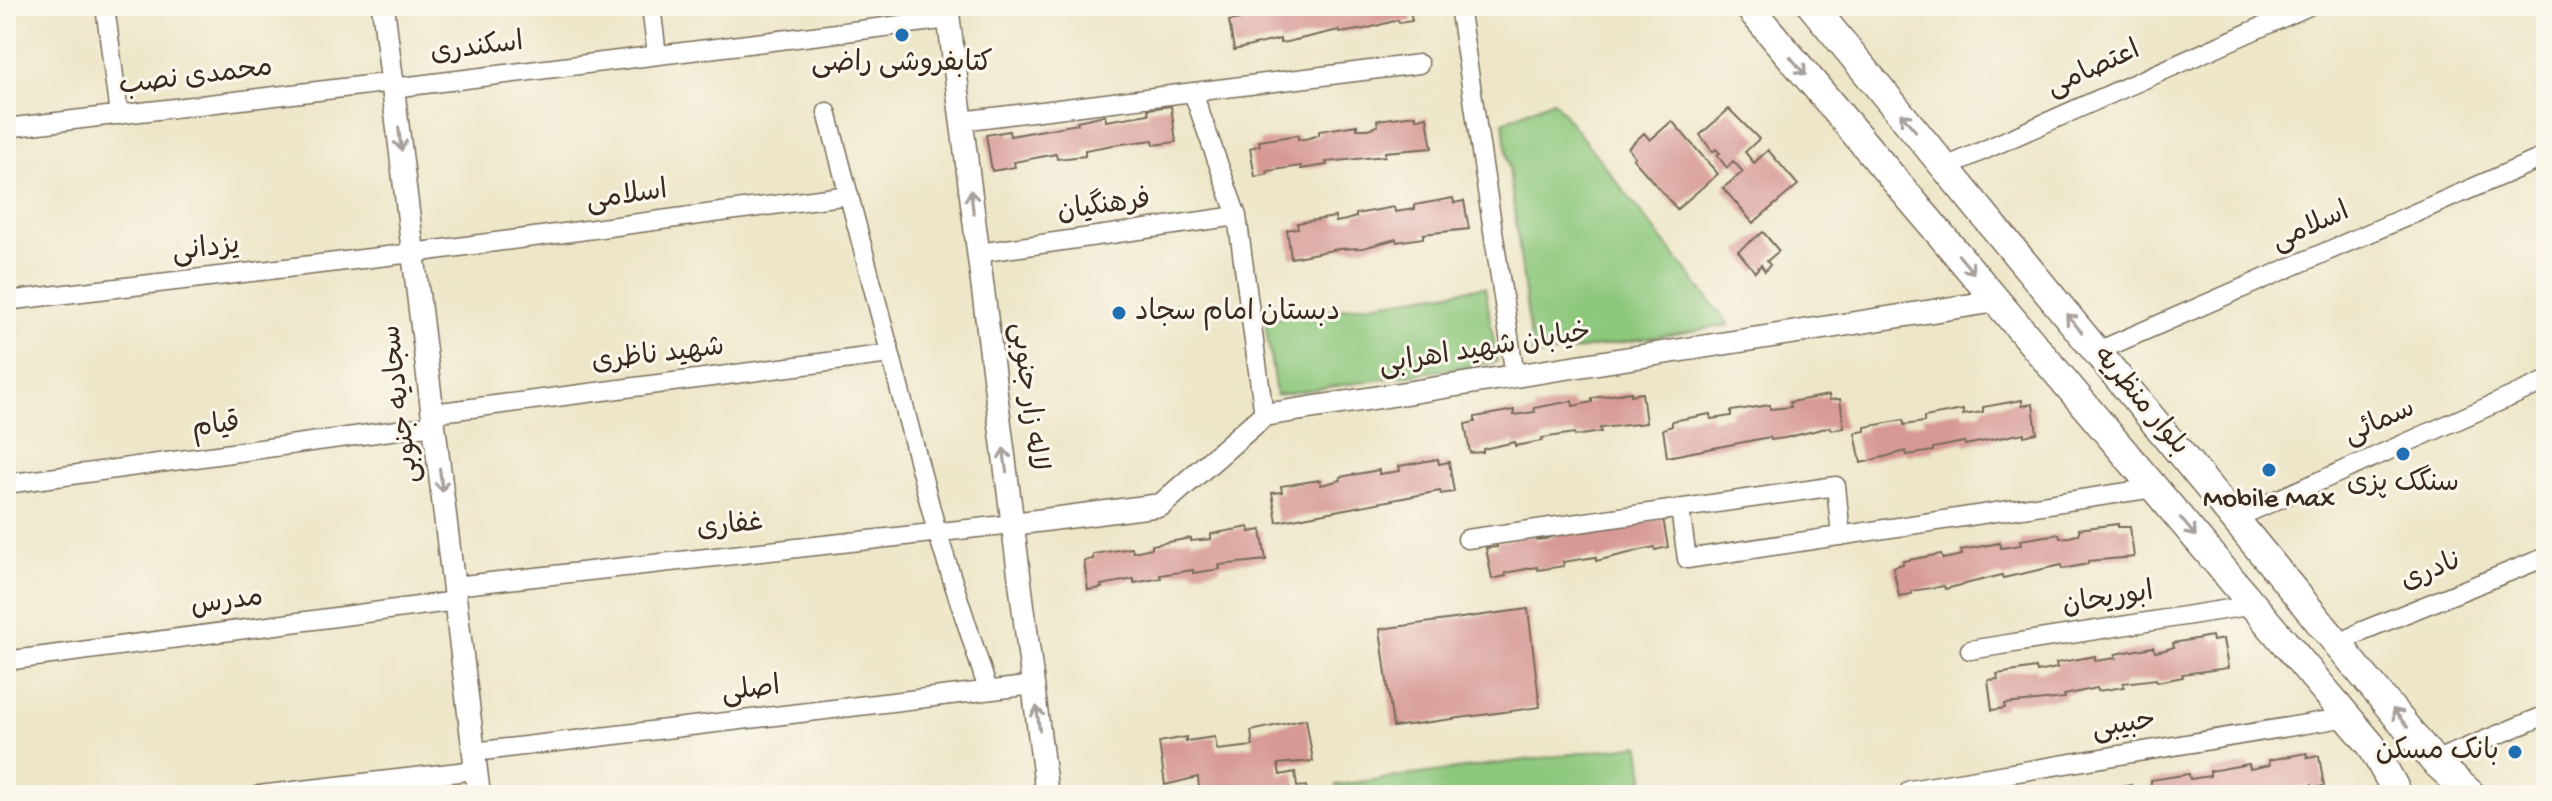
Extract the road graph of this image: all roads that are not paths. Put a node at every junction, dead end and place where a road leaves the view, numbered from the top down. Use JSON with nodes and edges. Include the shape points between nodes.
{"nodes":[{"id":1,"x":105,"y":6,"type":"edge"},
{"id":2,"x":383,"y":6,"type":"edge"},
{"id":3,"x":651,"y":6,"type":"edge"},
{"id":4,"x":1459,"y":6,"type":"edge"},
{"id":5,"x":1748,"y":6,"type":"edge"},
{"id":6,"x":1812,"y":6,"type":"edge"},
{"id":7,"x":2309,"y":6,"type":"edge"},
{"id":8,"x":948,"y":12,"type":"edge"},
{"id":9,"x":657,"y":55,"type":"junction"},
{"id":10,"x":1419,"y":64,"type":"dead end"},
{"id":11,"x":393,"y":85,"type":"junction"},
{"id":12,"x":1193,"y":93,"type":"junction"},
{"id":13,"x":827,"y":112,"type":"dead end"},
{"id":14,"x":119,"y":115,"type":"junction"},
{"id":15,"x":961,"y":121,"type":"junction"},
{"id":16,"x":6,"y":128,"type":"edge"},
{"id":17,"x":2546,"y":156,"type":"edge"},
{"id":18,"x":1946,"y":167,"type":"junction"},
{"id":19,"x":849,"y":195,"type":"junction"},
{"id":20,"x":1237,"y":216,"type":"junction"},
{"id":21,"x":413,"y":253,"type":"junction"},
{"id":22,"x":978,"y":253,"type":"junction"},
{"id":23,"x":6,"y":301,"type":"edge"},
{"id":24,"x":1997,"y":301,"type":"junction"},
{"id":25,"x":2098,"y":351,"type":"junction"},
{"id":26,"x":890,"y":354,"type":"junction"},
{"id":27,"x":1515,"y":376,"type":"junction"},
{"id":28,"x":2546,"y":381,"type":"edge"},
{"id":29,"x":1264,"y":415,"type":"junction"},
{"id":30,"x":434,"y":419,"type":"junction"},
{"id":31,"x":6,"y":484,"type":"edge"},
{"id":32,"x":2154,"y":488,"type":"junction"},
{"id":33,"x":1680,"y":509,"type":"junction"},
{"id":34,"x":2236,"y":518,"type":"junction"},
{"id":35,"x":1013,"y":524,"type":"junction"},
{"id":36,"x":937,"y":532,"type":"junction"},
{"id":37,"x":1841,"y":536,"type":"junction"},
{"id":38,"x":1467,"y":539,"type":"dead end"},
{"id":39,"x":2546,"y":557,"type":"edge"},
{"id":40,"x":455,"y":594,"type":"junction"},
{"id":41,"x":2254,"y":605,"type":"junction"},
{"id":42,"x":2340,"y":644,"type":"junction"},
{"id":43,"x":1970,"y":650,"type":"dead end"},
{"id":44,"x":6,"y":661,"type":"edge"},
{"id":45,"x":1034,"y":685,"type":"junction"},
{"id":46,"x":988,"y":690,"type":"junction"},
{"id":47,"x":2546,"y":715,"type":"edge"},
{"id":48,"x":2348,"y":717,"type":"junction"},
{"id":49,"x":475,"y":761,"type":"junction"},
{"id":50,"x":2434,"y":761,"type":"junction"},
{"id":51,"x":1910,"y":790,"type":"dead end"},
{"id":52,"x":259,"y":795,"type":"edge"},
{"id":53,"x":479,"y":795,"type":"edge"},
{"id":54,"x":1047,"y":795,"type":"edge"},
{"id":55,"x":2395,"y":795,"type":"edge"},
{"id":56,"x":2472,"y":795,"type":"edge"}],
"edges":[{"from":1,"to":14,"type":"street"},
{"from":2,"to":11,"type":"street","name":"سجادیه جنوبی"},
{"from":3,"to":9,"type":"street"},
{"from":4,"to":27,"type":"street"},
{"from":5,"to":24,"type":"main road","name":"بلوار منظریه","one_way":true},
{"from":18,"to":6,"type":"main road","name":"بلوار منظریه","one_way":true},
{"from":7,"to":18,"type":"street","name":"اعتصامی"},
{"from":8,"to":9,"type":"street","name":"اسکندری"},
{"from":8,"to":15,"type":"street","name":"لاله زار جنوبی"},
{"from":9,"to":11,"type":"street","name":"اسکندری"},
{"from":10,"to":12,"type":"street"},
{"from":11,"to":14,"type":"street","name":"محمدی نصب"},
{"from":11,"to":21,"type":"street","name":"سجادیه جنوبی","one_way":true},
{"from":12,"to":15,"type":"street"},
{"from":12,"to":20,"type":"street"},
{"from":13,"to":19,"type":"street"},
{"from":14,"to":16,"type":"street","name":"محمدی نصب"},
{"from":22,"to":15,"type":"street","name":"لاله زار جنوبی","one_way":true},
{"from":17,"to":25,"type":"street","name":"اسلامی"},
{"from":25,"to":18,"type":"main road","name":"بلوار منظریه","one_way":true},
{"from":19,"to":21,"type":"street","name":"اسلامی"},
{"from":19,"to":26,"type":"street"},
{"from":20,"to":22,"type":"street","name":"فرهنگیان"},
{"from":20,"to":29,"type":"street"},
{"from":21,"to":23,"type":"street","name":"یزدانی"},
{"from":21,"to":30,"type":"street","name":"سجادیه جنوبی"},
{"from":35,"to":22,"type":"street","name":"لاله زار جنوبی","one_way":true},
{"from":24,"to":27,"type":"street","name":"خیابان شهید اهرابی"},
{"from":24,"to":32,"type":"main road","name":"بلوار منظریه"},
{"from":25,"to":34,"type":"main road","name":"بلوار منظریه"},
{"from":26,"to":30,"type":"street","name":"شهید ناظری"},
{"from":26,"to":36,"type":"street"},
{"from":27,"to":29,"type":"street","name":"خیابان شهید اهرابی"},
{"from":28,"to":34,"type":"street","name":"سمائی"},
{"from":29,"to":35,"type":"street","via":[[1161,505]]},
{"from":30,"to":31,"type":"street","name":"قیام"},
{"from":30,"to":40,"type":"street","name":"سجادیه جنوبی","one_way":true},
{"from":32,"to":37,"type":"street"},
{"from":32,"to":41,"type":"main road","name":"بلوار منظریه","one_way":true},
{"from":33,"to":37,"type":"street","via":[[1687,559]]},
{"from":33,"to":37,"type":"street","via":[[1836,486]]},
{"from":33,"to":38,"type":"street"},
{"from":34,"to":42,"type":"main road","name":"بلوار منظریه"},
{"from":35,"to":36,"type":"street","name":"غفاری"},
{"from":35,"to":45,"type":"street","name":"لاله زار جنوبی"},
{"from":36,"to":40,"type":"street","name":"غفاری"},
{"from":36,"to":46,"type":"street"},
{"from":39,"to":42,"type":"street","name":"نادری"},
{"from":40,"to":44,"type":"street","name":"مدرس"},
{"from":40,"to":49,"type":"street","name":"سجادیه جنوبی"},
{"from":41,"to":43,"type":"street","name":"ابوریحان"},
{"from":41,"to":48,"type":"main road","name":"بلوار منظریه"},
{"from":50,"to":42,"type":"main road","name":"بلوار منظریه","one_way":true},
{"from":45,"to":46,"type":"street","name":"اصلی"},
{"from":54,"to":45,"type":"street","name":"لاله زار جنوبی","one_way":true},
{"from":46,"to":49,"type":"street","name":"اصلی"},
{"from":47,"to":50,"type":"street"},
{"from":48,"to":51,"type":"street","name":"حبیبی"},
{"from":48,"to":55,"type":"main road","name":"بلوار منظریه","via":[[2371,745]]},
{"from":49,"to":52,"type":"street","name":"اصلی"},
{"from":49,"to":53,"type":"street","name":"سجادیه جنوبی"},
{"from":50,"to":56,"type":"main road","name":"بلوار منظریه"}]}
